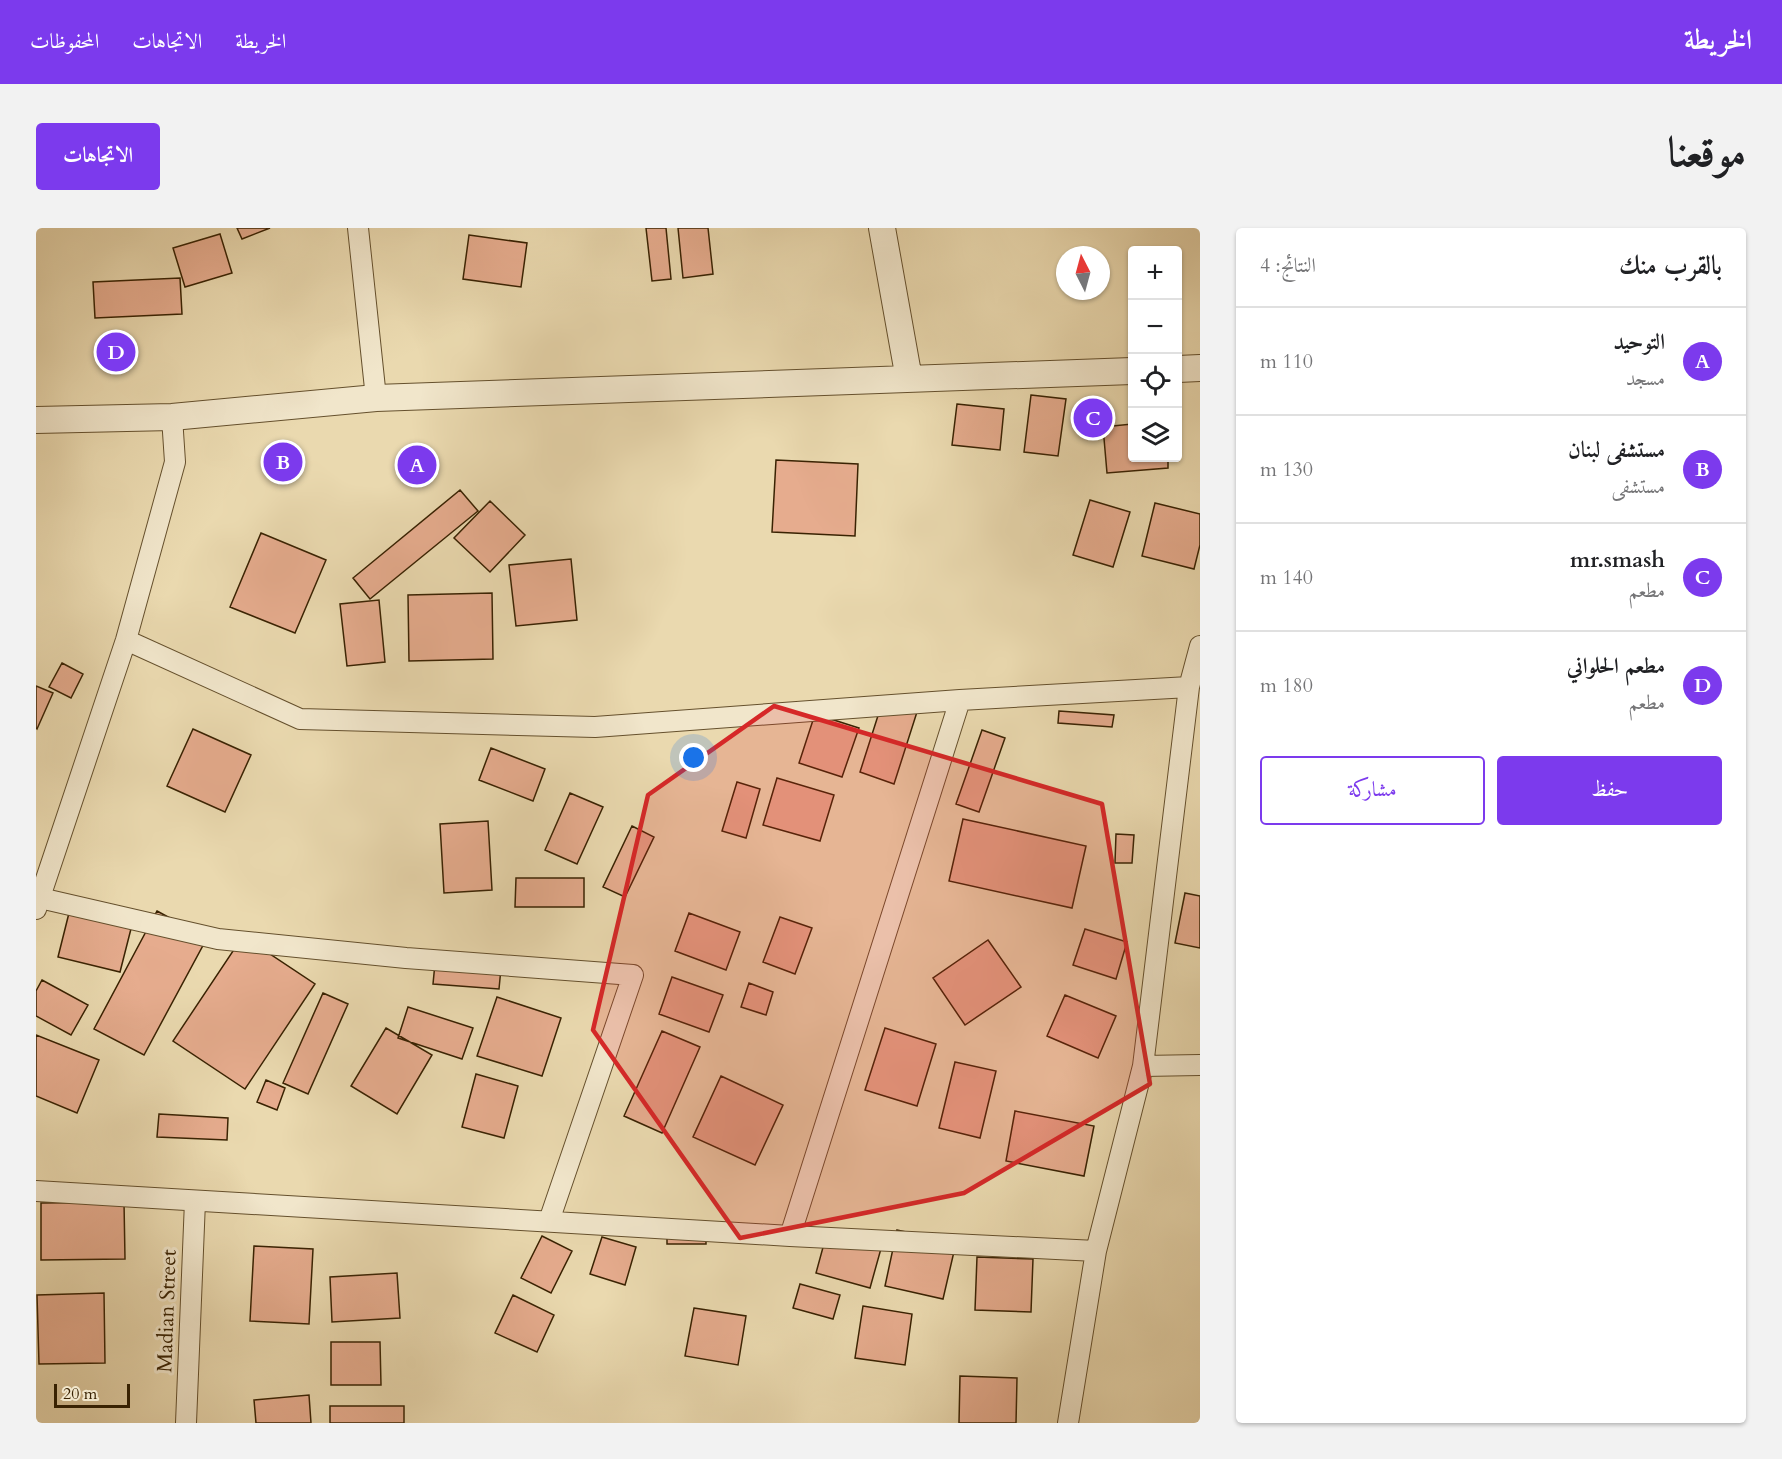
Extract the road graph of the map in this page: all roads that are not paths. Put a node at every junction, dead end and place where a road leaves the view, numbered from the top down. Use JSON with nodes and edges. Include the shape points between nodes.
{"nodes":[{"id":1,"x":358,"y":228,"type":"edge"},
{"id":2,"x":882,"y":228,"type":"edge"},
{"id":3,"x":1200,"y":368,"type":"edge"},
{"id":4,"x":1182,"y":369,"type":"edge"},
{"id":5,"x":1128,"y":371,"type":"edge"},
{"id":6,"x":909,"y":379,"type":"junction"},
{"id":7,"x":376,"y":398,"type":"junction"},
{"id":8,"x":172,"y":417,"type":"junction"},
{"id":9,"x":36,"y":420,"type":"edge"},
{"id":10,"x":126,"y":640,"type":"junction"},
{"id":11,"x":1200,"y":646,"type":"edge"},
{"id":12,"x":1190,"y":687,"type":"junction"},
{"id":13,"x":960,"y":700,"type":"junction"},
{"id":14,"x":38,"y":903,"type":"edge"},
{"id":15,"x":1200,"y":1065,"type":"edge"},
{"id":16,"x":1143,"y":1066,"type":"junction"},
{"id":17,"x":36,"y":1191,"type":"edge"},
{"id":18,"x":195,"y":1201,"type":"junction"},
{"id":19,"x":549,"y":1221,"type":"junction"},
{"id":20,"x":790,"y":1236,"type":"junction"},
{"id":21,"x":1095,"y":1251,"type":"junction"},
{"id":22,"x":186,"y":1423,"type":"edge"},
{"id":23,"x":1068,"y":1423,"type":"edge"}],
"edges":[{"from":1,"to":7,"type":"street"},
{"from":2,"to":6,"type":"street"},
{"from":3,"to":4,"type":"street"},
{"from":5,"to":6,"type":"street"},
{"from":6,"to":7,"type":"street"},
{"from":7,"to":8,"type":"street"},
{"from":8,"to":9,"type":"street"},
{"from":8,"to":10,"type":"street","via":[[174,462]]},
{"from":10,"to":13,"type":"street","via":[[300,719],[595,727]]},
{"from":10,"to":14,"type":"street"},
{"from":11,"to":12,"type":"street"},
{"from":12,"to":13,"type":"street"},
{"from":12,"to":16,"type":"street"},
{"from":13,"to":20,"type":"street"},
{"from":14,"to":19,"type":"street","via":[[218,939],[633,975]]},
{"from":15,"to":16,"type":"street"},
{"from":16,"to":21,"type":"street"},
{"from":17,"to":18,"type":"street"},
{"from":18,"to":19,"type":"street"},
{"from":18,"to":22,"type":"street","name":"Madian Street"},
{"from":19,"to":20,"type":"street"},
{"from":20,"to":21,"type":"street"},
{"from":21,"to":23,"type":"street"}]}
